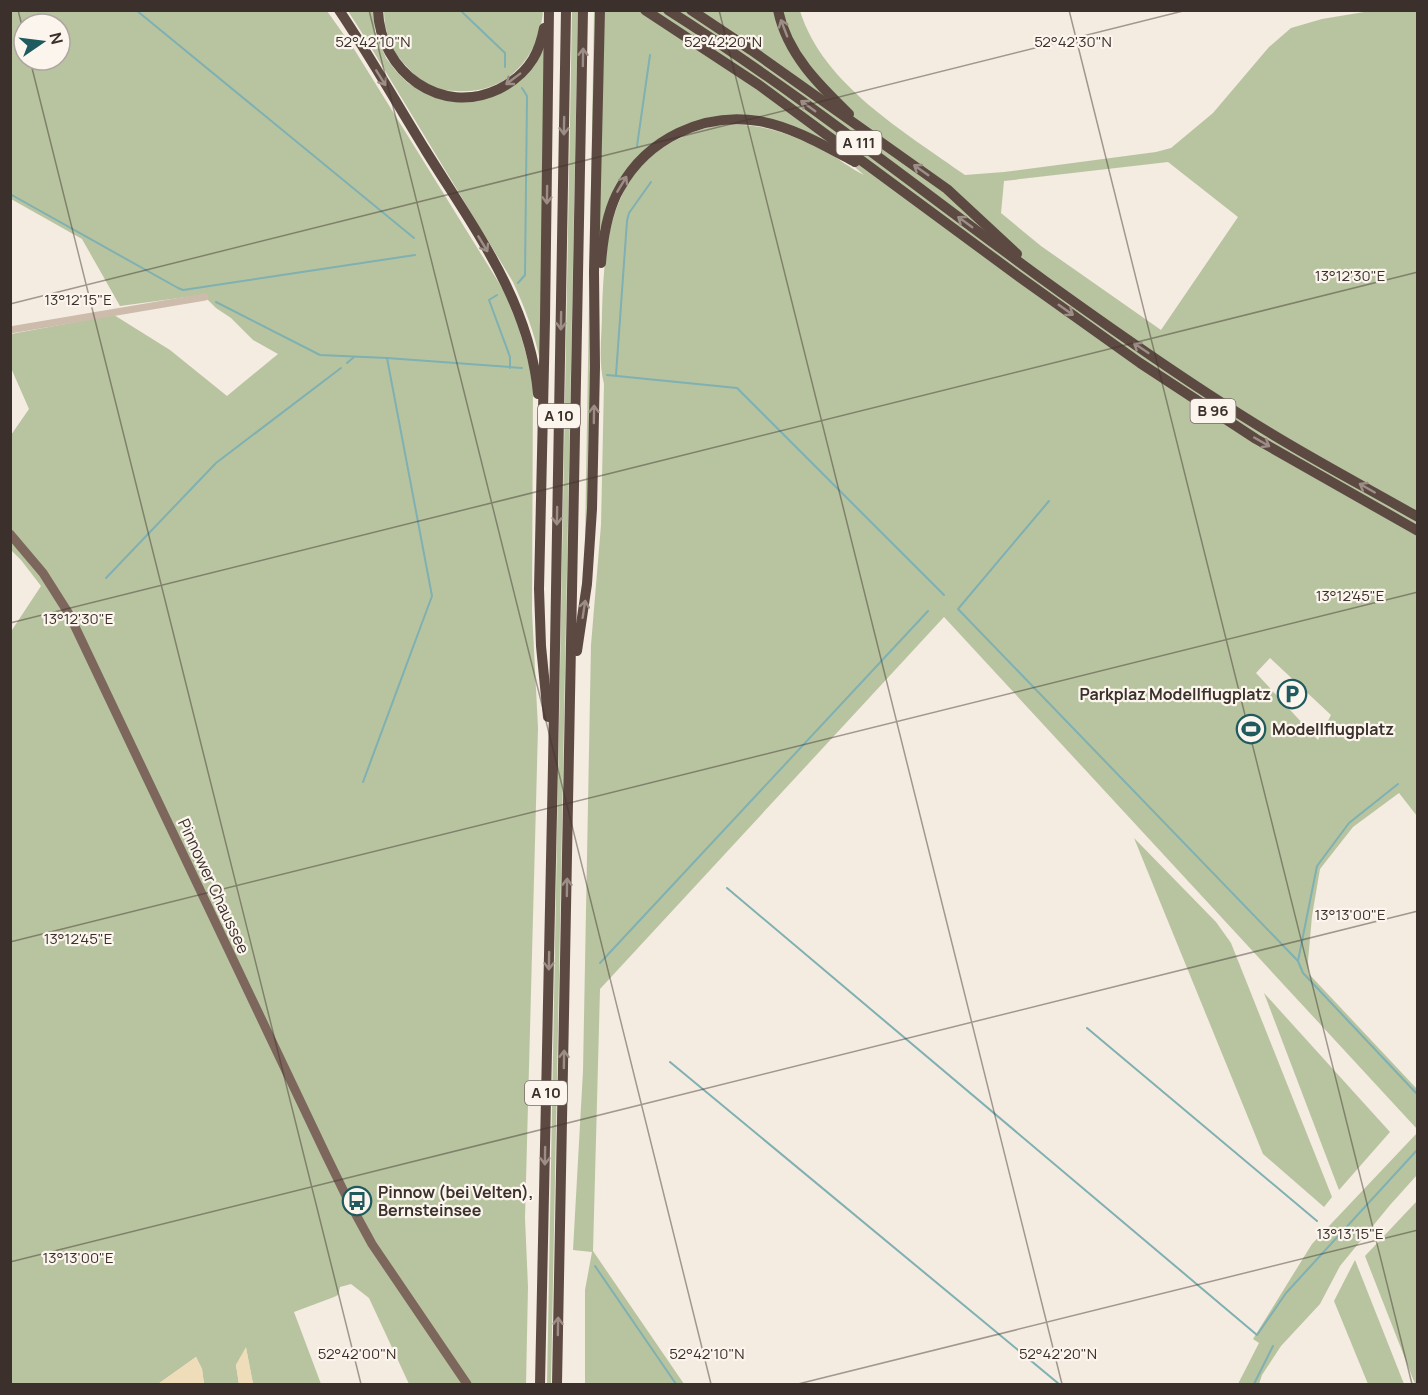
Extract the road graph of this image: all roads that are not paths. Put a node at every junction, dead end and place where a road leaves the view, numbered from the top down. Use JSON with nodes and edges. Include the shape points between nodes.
{"nodes":[{"id":1,"x":339,"y":10,"type":"edge"},
{"id":2,"x":378,"y":10,"type":"edge"},
{"id":3,"x":549,"y":10,"type":"edge"},
{"id":4,"x":566,"y":10,"type":"edge"},
{"id":5,"x":583,"y":10,"type":"edge"},
{"id":6,"x":600,"y":10,"type":"edge"},
{"id":7,"x":645,"y":10,"type":"edge"},
{"id":8,"x":668,"y":10,"type":"edge"},
{"id":9,"x":691,"y":10,"type":"edge"},
{"id":10,"x":778,"y":10,"type":"edge"},
{"id":11,"x":874,"y":137,"type":"junction"},
{"id":12,"x":880,"y":175,"type":"junction"},
{"id":13,"x":1046,"y":281,"type":"junction"},
{"id":14,"x":205,"y":297,"type":"dead end"},
{"id":15,"x":10,"y":330,"type":"edge"},
{"id":16,"x":595,"y":344,"type":"junction"},
{"id":17,"x":542,"y":484,"type":"junction"},
{"id":18,"x":1418,"y":517,"type":"edge"},
{"id":19,"x":1418,"y":531,"type":"edge"},
{"id":20,"x":10,"y":534,"type":"edge"},
{"id":21,"x":571,"y":687,"type":"junction"},
{"id":22,"x":553,"y":765,"type":"junction"},
{"id":23,"x":467,"y":1384,"type":"edge"},
{"id":24,"x":540,"y":1384,"type":"edge"},
{"id":25,"x":557,"y":1384,"type":"edge"}],
"edges":[{"from":1,"to":17,"type":"highway","one_way":true,"via":[[510,293],[536,373]]},
{"from":3,"to":2,"type":"highway","one_way":true,"via":[[534,58],[523,72],[505,86],[473,97],[444,95],[403,72],[384,43]]},
{"from":3,"to":17,"type":"highway","one_way":true},
{"from":4,"to":22,"type":"highway","number":"A 10","one_way":true},
{"from":21,"to":5,"type":"highway","number":"A 10","one_way":true},
{"from":6,"to":16,"type":"highway"},
{"from":7,"to":12,"type":"highway","number":"A 111","via":[[759,85]]},
{"from":13,"to":8,"type":"highway","number":"A 111","one_way":true,"via":[[752,65]]},
{"from":9,"to":11,"type":"highway"},
{"from":11,"to":10,"type":"highway","one_way":true,"via":[[810,74],[792,48]]},
{"from":13,"to":11,"type":"highway","one_way":true,"via":[[947,189]]},
{"from":16,"to":12,"type":"highway","one_way":true,"via":[[603,242],[614,199],[633,167],[672,135],[724,120],[758,121],[799,135]]},
{"from":12,"to":19,"type":"highway","number":"B 96","one_way":true,"via":[[1191,397],[1256,439]]},
{"from":18,"to":13,"type":"highway","number":"B 96","one_way":true,"via":[[1267,431]]},
{"from":14,"to":15,"type":"street"},
{"from":21,"to":16,"type":"highway","one_way":true,"via":[[590,557]]},
{"from":17,"to":22,"type":"highway","via":[[539,608]]},
{"from":20,"to":23,"type":"main road","name":"Pinnower Chaussee","via":[[43,573],[69,614],[364,1231]]},
{"from":25,"to":21,"type":"highway","number":"A 10","one_way":true},
{"from":22,"to":24,"type":"highway","number":"A 10","one_way":true}]}
